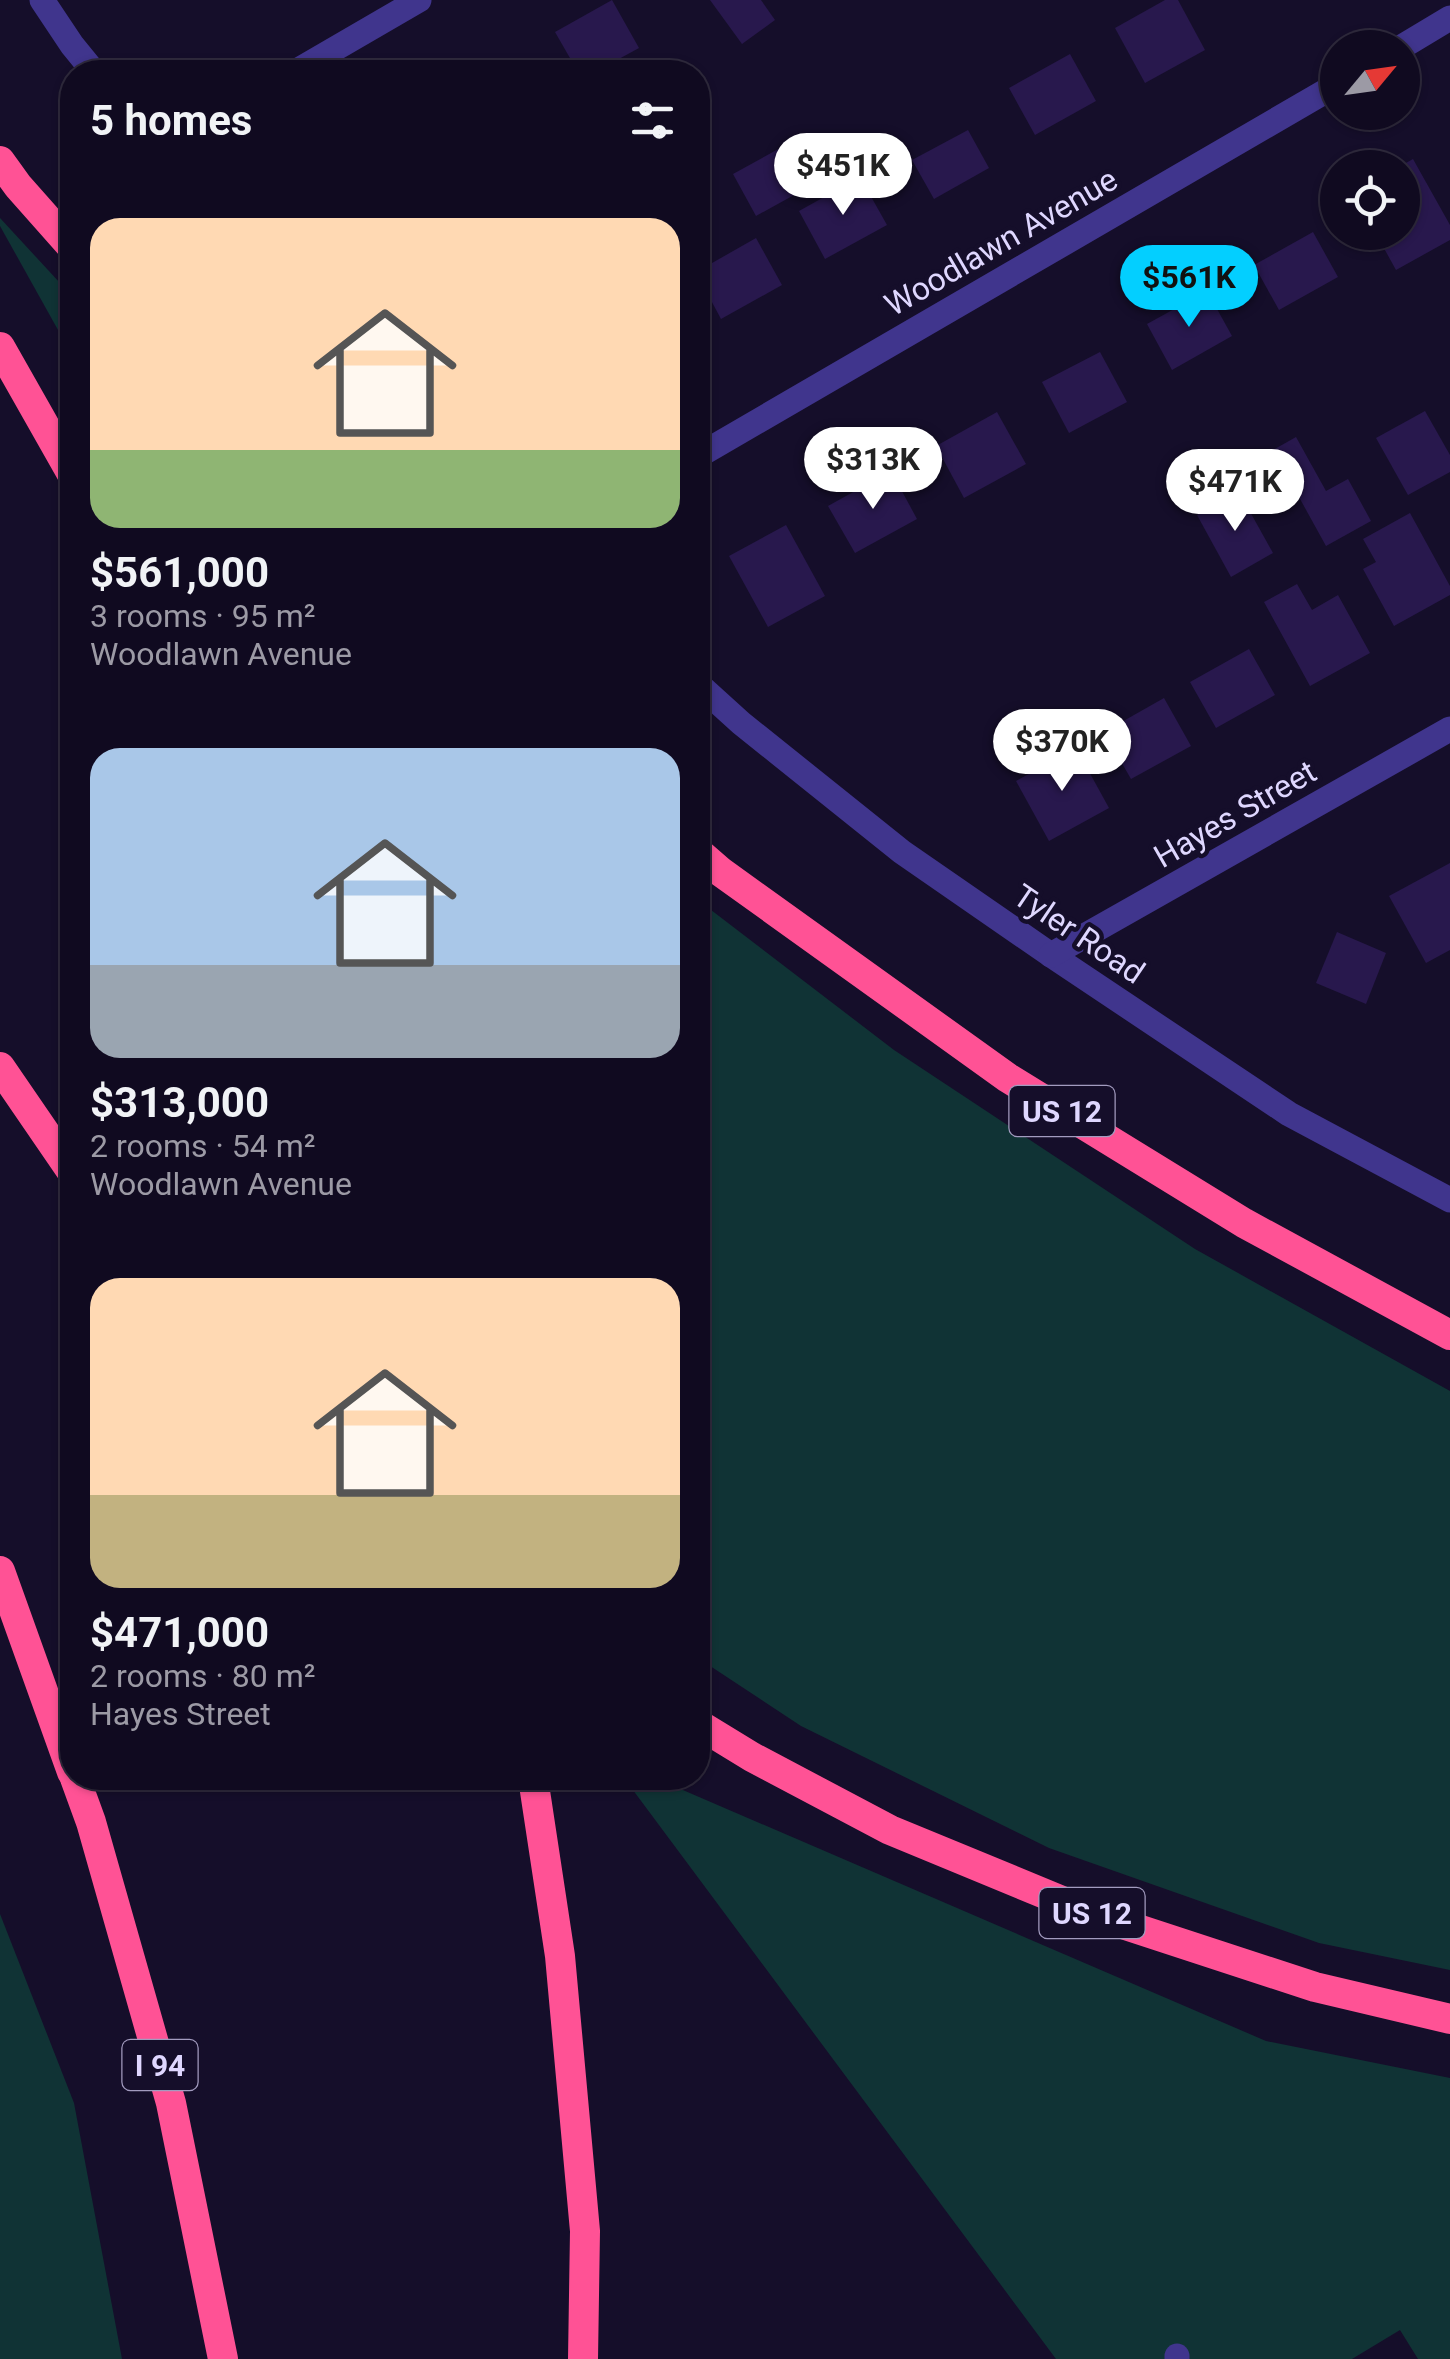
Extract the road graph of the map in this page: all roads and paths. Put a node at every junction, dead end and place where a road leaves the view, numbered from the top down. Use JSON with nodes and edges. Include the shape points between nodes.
{"nodes":[{"id":1,"x":42,"y":0,"type":"edge"},
{"id":2,"x":419,"y":0,"type":"edge"},
{"id":3,"x":1450,"y":18,"type":"edge"},
{"id":4,"x":1420,"y":36,"type":"edge"},
{"id":5,"x":84,"y":60,"type":"edge"},
{"id":6,"x":316,"y":60,"type":"edge"},
{"id":7,"x":1320,"y":94,"type":"edge"},
{"id":8,"x":0,"y":161,"type":"edge"},
{"id":9,"x":60,"y":233,"type":"edge"},
{"id":10,"x":0,"y":347,"type":"edge"},
{"id":11,"x":710,"y":449,"type":"edge"},
{"id":12,"x":60,"y":453,"type":"edge"},
{"id":13,"x":710,"y":695,"type":"edge"},
{"id":14,"x":1450,"y":729,"type":"edge"},
{"id":15,"x":710,"y":862,"type":"edge"},
{"id":16,"x":1051,"y":955,"type":"junction"},
{"id":17,"x":0,"y":1067,"type":"edge"},
{"id":18,"x":60,"y":1154,"type":"edge"},
{"id":19,"x":1450,"y":1200,"type":"edge"},
{"id":20,"x":1450,"y":1335,"type":"edge"},
{"id":21,"x":0,"y":1571,"type":"edge"},
{"id":22,"x":710,"y":1731,"type":"edge"},
{"id":23,"x":60,"y":1736,"type":"edge"},
{"id":24,"x":80,"y":1790,"type":"edge"},
{"id":25,"x":535,"y":1790,"type":"edge"},
{"id":26,"x":1450,"y":2019,"type":"edge"},
{"id":27,"x":222,"y":2359,"type":"edge"},
{"id":28,"x":583,"y":2359,"type":"edge"}],
"edges":[{"from":1,"to":5,"type":"street"},
{"from":2,"to":6,"type":"street"},
{"from":3,"to":4,"type":"street"},
{"from":7,"to":11,"type":"street","name":"Woodlawn Avenue"},
{"from":8,"to":9,"type":"highway"},
{"from":10,"to":12,"type":"highway"},
{"from":13,"to":16,"type":"street","name":"Tyler Road","via":[[902,852]]},
{"from":14,"to":16,"type":"street","name":"Hayes Street"},
{"from":15,"to":20,"type":"highway","number":"US 12","via":[[1008,1078],[1244,1224]]},
{"from":16,"to":19,"type":"street","name":"Tyler Road","via":[[1289,1114]]},
{"from":17,"to":18,"type":"highway"},
{"from":21,"to":23,"type":"highway","number":"I 94"},
{"from":22,"to":26,"type":"highway","number":"US 12","via":[[890,1830],[1101,1916],[1315,1987]]},
{"from":24,"to":27,"type":"highway","number":"I 94","via":[[170,2103]]},
{"from":25,"to":28,"type":"highway","via":[[560,1956],[585,2232]]}]}
